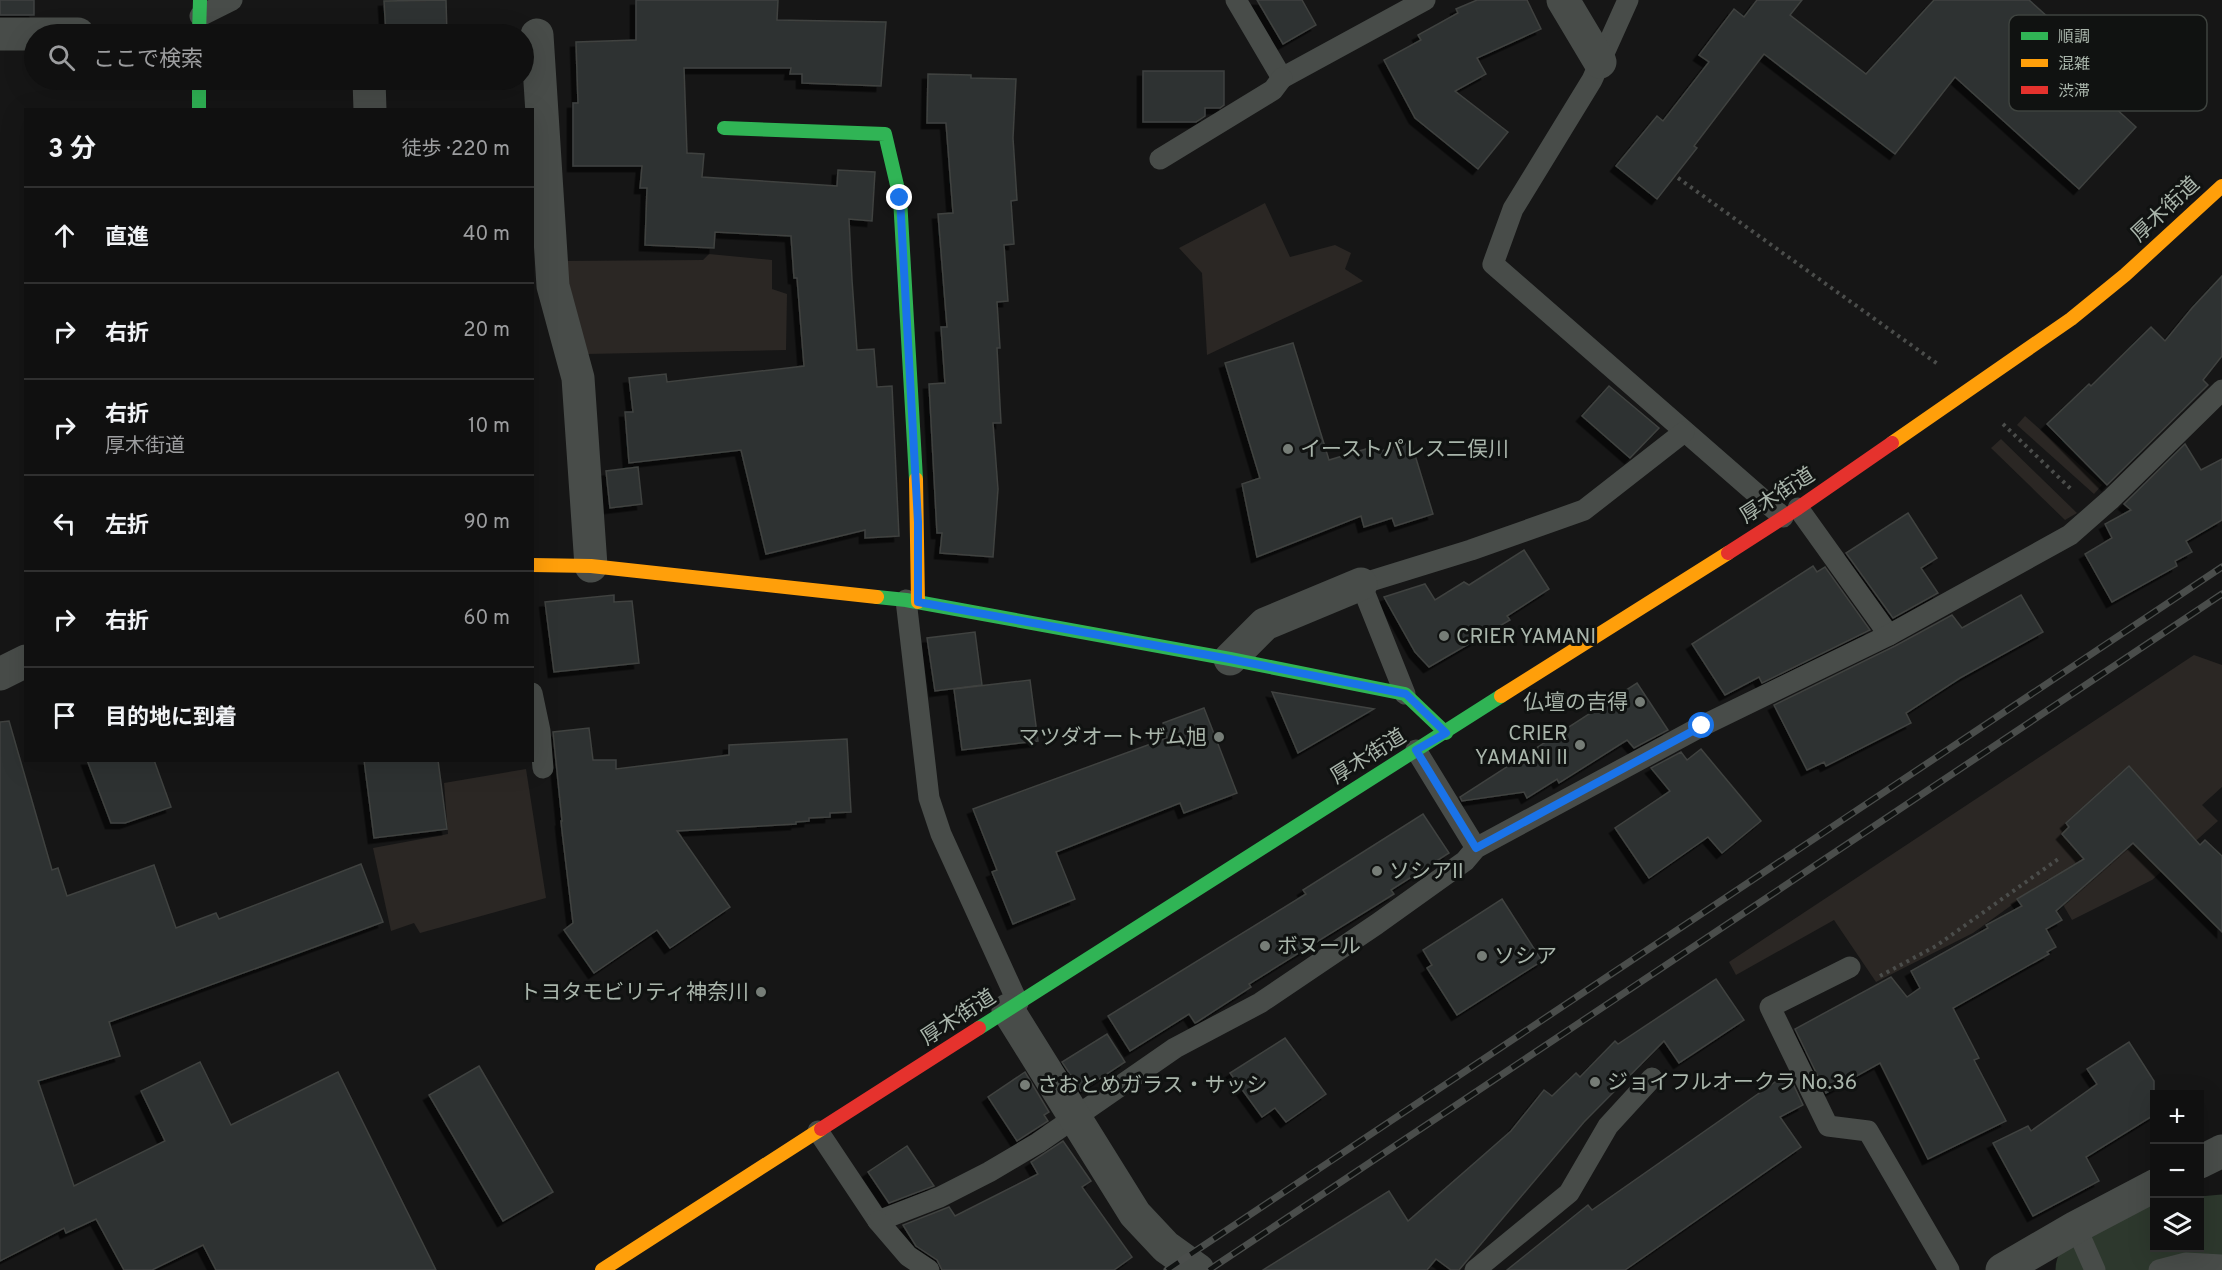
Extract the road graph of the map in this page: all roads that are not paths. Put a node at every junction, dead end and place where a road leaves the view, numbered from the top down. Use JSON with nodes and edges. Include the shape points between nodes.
{"nodes":[{"id":1,"x":232,"y":0,"type":"edge"},
{"id":2,"x":1236,"y":0,"type":"edge"},
{"id":3,"x":1425,"y":0,"type":"edge"},
{"id":4,"x":1563,"y":0,"type":"edge"},
{"id":5,"x":1628,"y":0,"type":"edge"},
{"id":6,"x":200,"y":17,"type":"edge"},
{"id":7,"x":0,"y":34,"type":"edge"},
{"id":8,"x":24,"y":34,"type":"edge"},
{"id":9,"x":537,"y":35,"type":"dead end"},
{"id":10,"x":1600,"y":62,"type":"junction"},
{"id":11,"x":1282,"y":78,"type":"junction"},
{"id":12,"x":199,"y":90,"type":"edge"},
{"id":13,"x":369,"y":90,"type":"edge"},
{"id":14,"x":199,"y":108,"type":"edge"},
{"id":15,"x":370,"y":108,"type":"edge"},
{"id":16,"x":724,"y":128,"type":"dead end"},
{"id":17,"x":1160,"y":159,"type":"dead end"},
{"id":18,"x":2222,"y":186,"type":"edge"},
{"id":19,"x":2222,"y":390,"type":"edge"},
{"id":20,"x":1684,"y":432,"type":"junction"},
{"id":21,"x":1791,"y":512,"type":"junction"},
{"id":22,"x":534,"y":565,"type":"edge"},
{"id":23,"x":591,"y":566,"type":"junction"},
{"id":24,"x":1361,"y":584,"type":"junction"},
{"id":25,"x":912,"y":601,"type":"junction"},
{"id":26,"x":1889,"y":634,"type":"junction"},
{"id":27,"x":1230,"y":659,"type":"junction"},
{"id":28,"x":24,"y":662,"type":"edge"},
{"id":29,"x":0,"y":674,"type":"edge"},
{"id":30,"x":1406,"y":694,"type":"junction"},
{"id":31,"x":534,"y":702,"type":"edge"},
{"id":32,"x":1446,"y":733,"type":"junction"},
{"id":33,"x":1416,"y":750,"type":"junction"},
{"id":34,"x":543,"y":768,"type":"dead end"},
{"id":35,"x":1476,"y":848,"type":"junction"},
{"id":36,"x":1850,"y":967,"type":"dead end"},
{"id":37,"x":1013,"y":1007,"type":"junction"},
{"id":38,"x":1652,"y":1078,"type":"dead end"},
{"id":39,"x":1076,"y":1117,"type":"junction"},
{"id":40,"x":818,"y":1131,"type":"junction"},
{"id":41,"x":2222,"y":1151,"type":"edge"},
{"id":42,"x":2204,"y":1160,"type":"edge"},
{"id":43,"x":2150,"y":1189,"type":"edge"},
{"id":44,"x":878,"y":1221,"type":"junction"},
{"id":45,"x":2079,"y":1233,"type":"junction"},
{"id":46,"x":2222,"y":1265,"type":"edge"},
{"id":47,"x":602,"y":1270,"type":"edge"},
{"id":48,"x":929,"y":1270,"type":"edge"},
{"id":49,"x":1198,"y":1270,"type":"edge"},
{"id":50,"x":1475,"y":1270,"type":"edge"},
{"id":51,"x":1949,"y":1270,"type":"edge"},
{"id":52,"x":2002,"y":1270,"type":"edge"},
{"id":53,"x":2094,"y":1270,"type":"edge"},
{"id":54,"x":2159,"y":1270,"type":"edge"}],
"edges":[{"from":1,"to":6,"type":"lane"},
{"from":2,"to":11,"type":"lane"},
{"from":3,"to":11,"type":"lane"},
{"from":4,"to":10,"type":"street"},
{"from":5,"to":10,"type":"lane"},
{"from":7,"to":8,"type":"street"},
{"from":9,"to":23,"type":"street","via":[[553,286],[578,378]]},
{"from":10,"to":20,"type":"lane","via":[[1513,209],[1493,264]]},
{"from":11,"to":17,"type":"lane","via":[[1273,90]]},
{"from":12,"to":14,"type":"main road"},
{"from":13,"to":15,"type":"street"},
{"from":16,"to":25,"type":"main road","via":[[885,134],[900,198],[918,522]]},
{"from":18,"to":21,"type":"main road","name":"厚木街道","via":[[2071,319]]},
{"from":19,"to":26,"type":"lane","via":[[2070,535]]},
{"from":20,"to":21,"type":"lane"},
{"from":20,"to":24,"type":"lane","via":[[1584,510]]},
{"from":21,"to":26,"type":"lane"},
{"from":21,"to":32,"type":"main road","name":"厚木街道"},
{"from":22,"to":23,"type":"main road"},
{"from":23,"to":25,"type":"main road"},
{"from":24,"to":27,"type":"street","via":[[1265,624]]},
{"from":24,"to":30,"type":"lane"},
{"from":25,"to":27,"type":"main road"},
{"from":25,"to":37,"type":"lane","via":[[930,798],[941,834]]},
{"from":26,"to":35,"type":"lane","via":[[1702,726]]},
{"from":27,"to":30,"type":"main road"},
{"from":28,"to":29,"type":"street"},
{"from":30,"to":32,"type":"main road"},
{"from":31,"to":34,"type":"lane"},
{"from":32,"to":33,"type":"main road","name":"厚木街道"},
{"from":33,"to":35,"type":"lane"},
{"from":33,"to":37,"type":"main road","name":"厚木街道"},
{"from":35,"to":39,"type":"lane","via":[[1465,861],[1260,1003],[1175,1048]]},
{"from":36,"to":51,"type":"lane","via":[[1770,1007],[1828,1126],[1868,1131]]},
{"from":37,"to":39,"type":"street"},
{"from":37,"to":40,"type":"main road","name":"厚木街道"},
{"from":38,"to":50,"type":"lane","via":[[1608,1126],[1569,1193]]},
{"from":39,"to":44,"type":"lane","via":[[989,1173]]},
{"from":39,"to":49,"type":"street","via":[[1135,1214],[1166,1247]]},
{"from":40,"to":44,"type":"lane"},
{"from":40,"to":47,"type":"main road","name":"厚木街道"},
{"from":41,"to":42,"type":"street"},
{"from":43,"to":45,"type":"street"},
{"from":44,"to":48,"type":"lane","via":[[908,1256]]},
{"from":45,"to":52,"type":"street"},
{"from":45,"to":53,"type":"lane"},
{"from":46,"to":54,"type":"lane","via":[[2187,1263]]}]}
